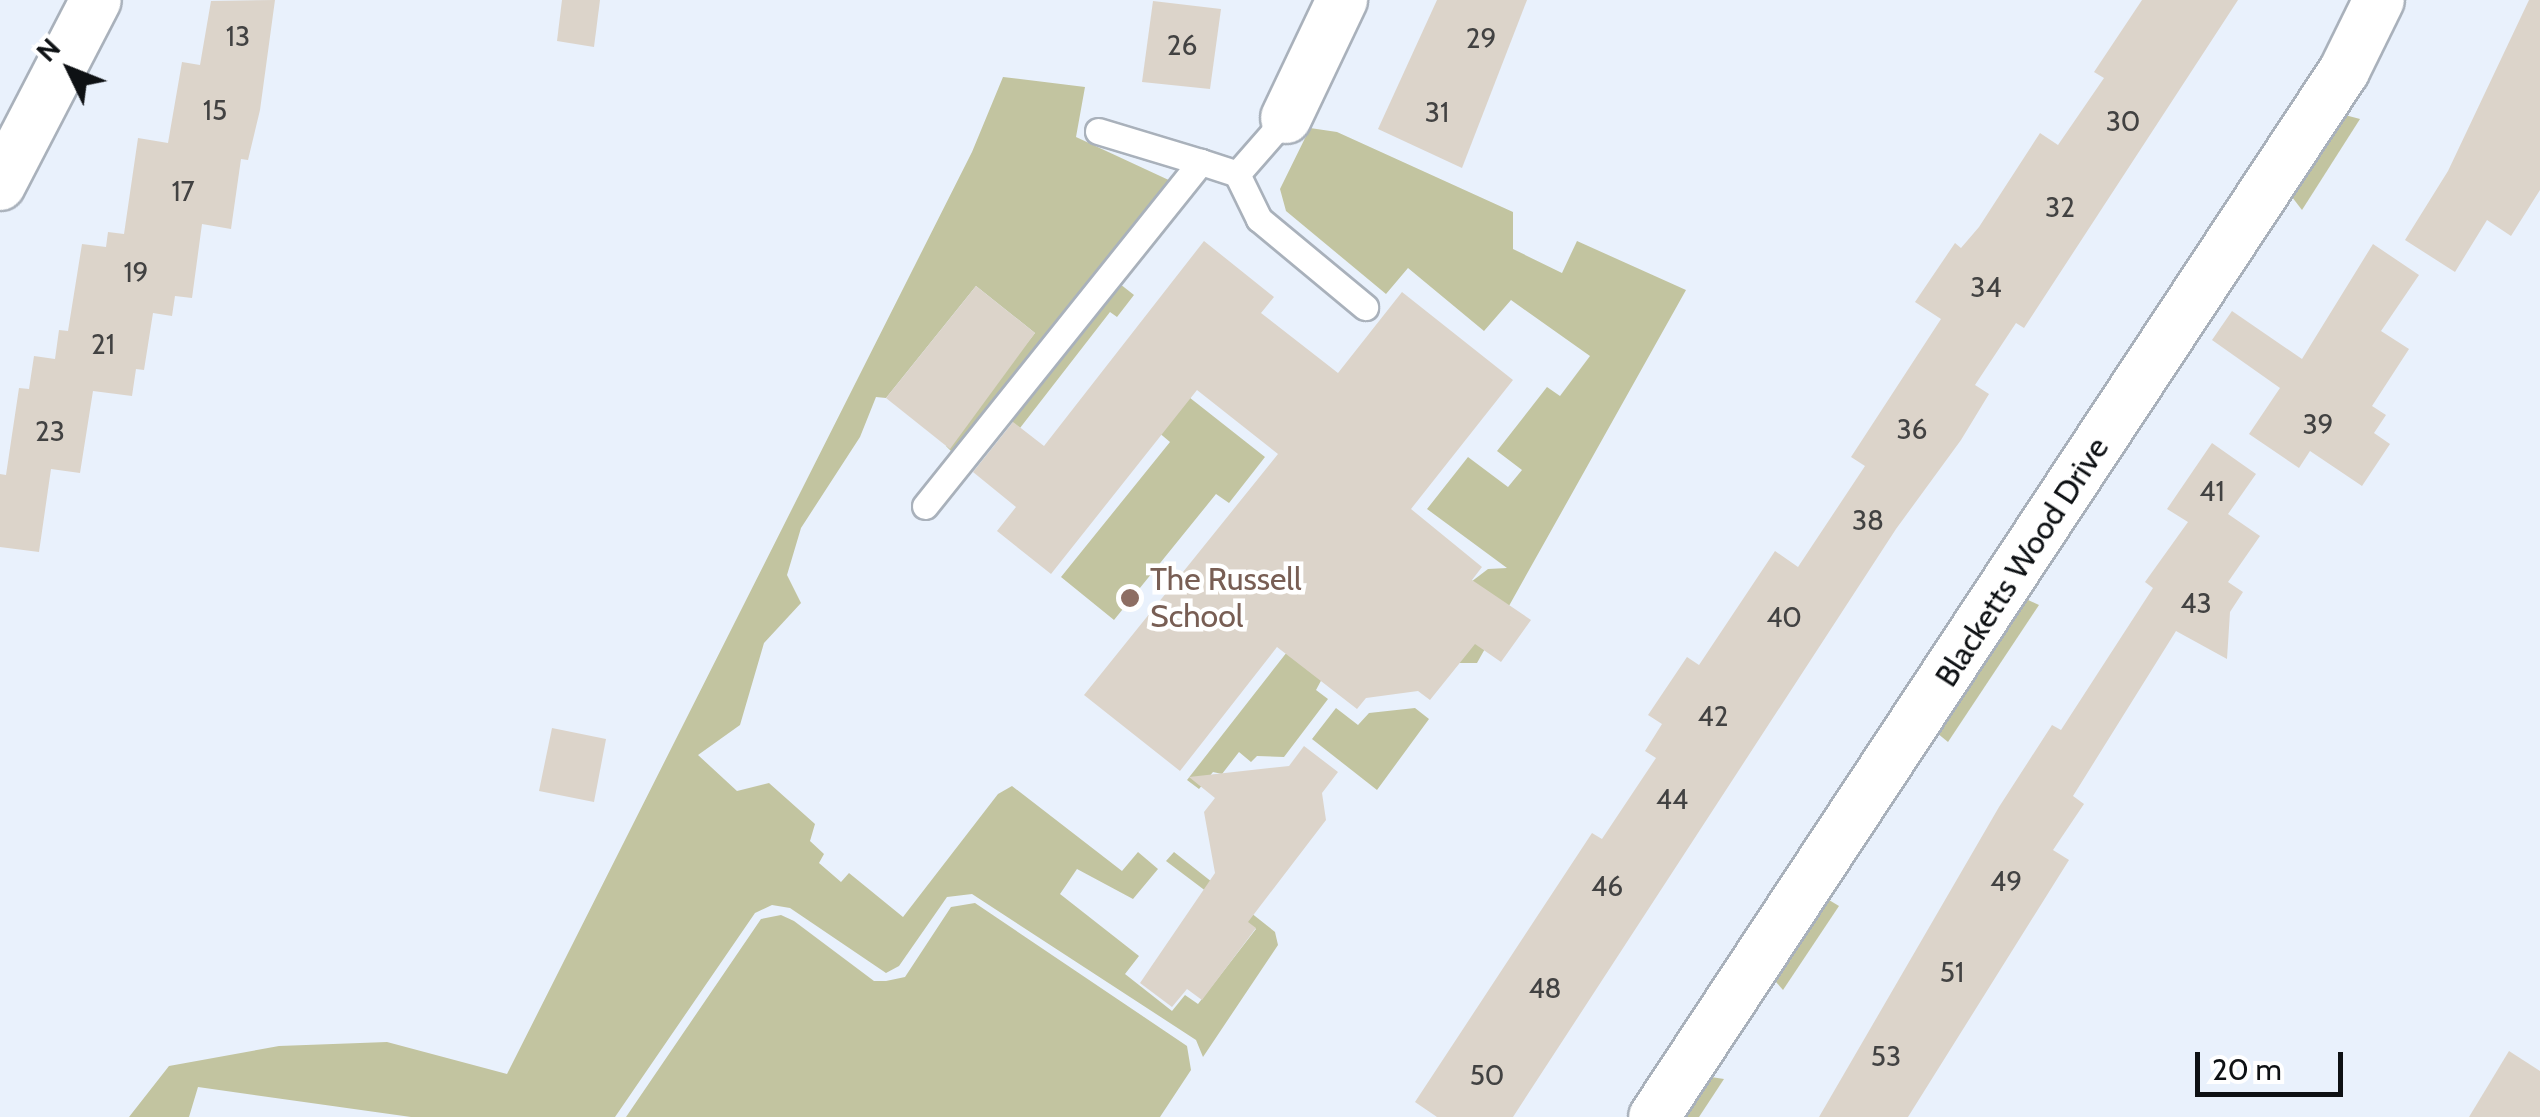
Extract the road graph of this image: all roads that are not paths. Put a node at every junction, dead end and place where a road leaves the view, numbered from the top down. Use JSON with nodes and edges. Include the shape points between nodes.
{"nodes":[{"id":1,"x":96,"y":0,"type":"edge"},
{"id":2,"x":1342,"y":0,"type":"edge"},
{"id":3,"x":2378,"y":0,"type":"edge"},
{"id":4,"x":1286,"y":118,"type":"joint"},
{"id":5,"x":1098,"y":131,"type":"dead end"},
{"id":6,"x":1201,"y":162,"type":"junction"},
{"id":7,"x":1237,"y":174,"type":"junction"},
{"id":8,"x":0,"y":185,"type":"edge"},
{"id":9,"x":1365,"y":307,"type":"dead end"},
{"id":10,"x":925,"y":506,"type":"dead end"},
{"id":11,"x":1654,"y":1117,"type":"edge"}],
"edges":[{"from":1,"to":8,"type":"street"},
{"from":2,"to":4,"type":"street"},
{"from":3,"to":11,"type":"street","name":"Blacketts Wood Drive","via":[[2344,71]]},
{"from":4,"to":7,"type":"lane"},
{"from":5,"to":6,"type":"lane"},
{"from":6,"to":7,"type":"lane"},
{"from":6,"to":10,"type":"lane"},
{"from":7,"to":9,"type":"lane","via":[[1259,219]]}]}
